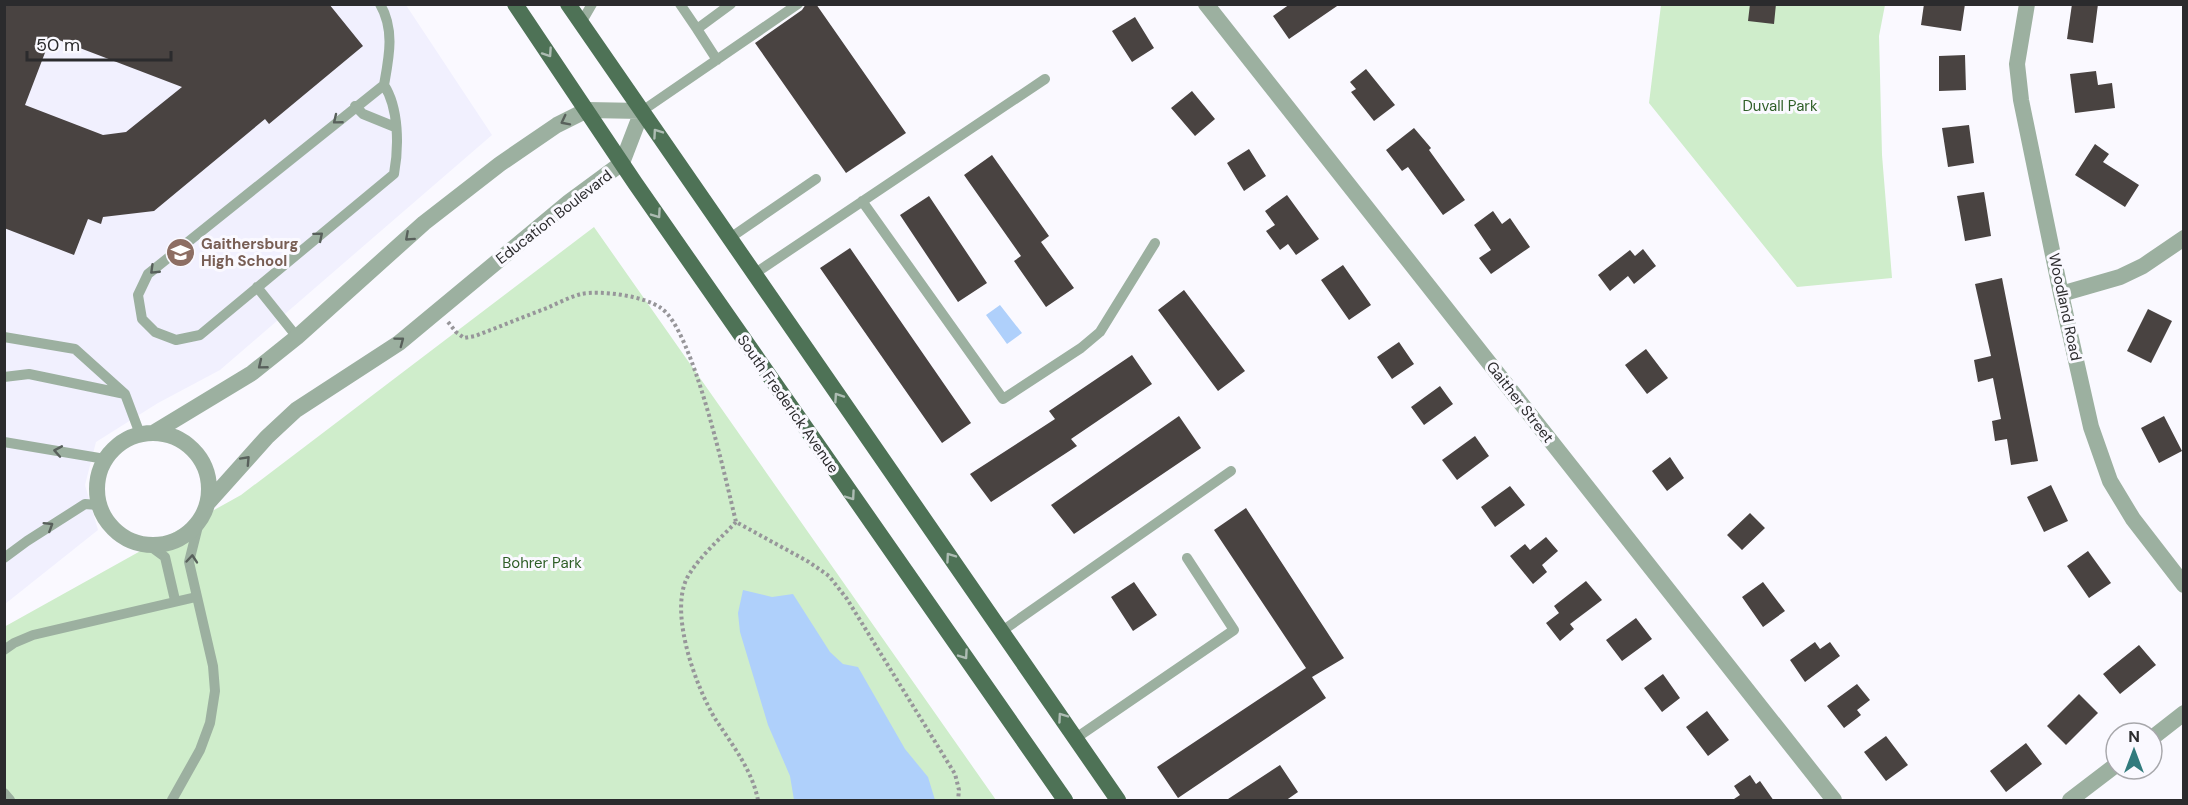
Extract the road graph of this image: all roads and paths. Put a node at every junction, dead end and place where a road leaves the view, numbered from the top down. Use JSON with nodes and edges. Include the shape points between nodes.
{"nodes":[{"id":1,"x":380,"y":4,"type":"edge"},
{"id":2,"x":514,"y":4,"type":"edge"},
{"id":3,"x":568,"y":4,"type":"edge"},
{"id":4,"x":592,"y":4,"type":"edge"},
{"id":5,"x":680,"y":4,"type":"edge"},
{"id":6,"x":731,"y":4,"type":"edge"},
{"id":7,"x":798,"y":4,"type":"edge"},
{"id":8,"x":2027,"y":4,"type":"edge"},
{"id":9,"x":1209,"y":6,"type":"edge"},
{"id":10,"x":581,"y":23,"type":"junction"},
{"id":11,"x":697,"y":29,"type":"junction"},
{"id":12,"x":717,"y":60,"type":"junction"},
{"id":13,"x":1045,"y":79,"type":"dead end"},
{"id":14,"x":384,"y":85,"type":"junction"},
{"id":15,"x":355,"y":106,"type":"junction"},
{"id":16,"x":587,"y":110,"type":"junction"},
{"id":17,"x":642,"y":111,"type":"junction"},
{"id":18,"x":395,"y":127,"type":"junction"},
{"id":19,"x":622,"y":163,"type":"junction"},
{"id":20,"x":816,"y":179,"type":"dead end"},
{"id":21,"x":862,"y":201,"type":"junction"},
{"id":22,"x":730,"y":238,"type":"junction"},
{"id":23,"x":2184,"y":238,"type":"edge"},
{"id":24,"x":1155,"y":243,"type":"dead end"},
{"id":25,"x":754,"y":274,"type":"junction"},
{"id":26,"x":257,"y":287,"type":"junction"},
{"id":27,"x":2061,"y":294,"type":"junction"},
{"id":28,"x":439,"y":310,"type":"junction"},
{"id":29,"x":4,"y":337,"type":"edge"},
{"id":30,"x":297,"y":337,"type":"junction"},
{"id":31,"x":4,"y":377,"type":"edge"},
{"id":32,"x":125,"y":394,"type":"junction"},
{"id":33,"x":146,"y":434,"type":"junction"},
{"id":34,"x":8,"y":443,"type":"edge"},
{"id":35,"x":105,"y":459,"type":"junction"},
{"id":36,"x":1231,"y":471,"type":"dead end"},
{"id":37,"x":207,"y":504,"type":"junction"},
{"id":38,"x":98,"y":505,"type":"junction"},
{"id":39,"x":199,"y":522,"type":"junction"},
{"id":40,"x":736,"y":522,"type":"junction"},
{"id":41,"x":150,"y":546,"type":"junction"},
{"id":42,"x":4,"y":558,"type":"edge"},
{"id":43,"x":1187,"y":558,"type":"dead end"},
{"id":44,"x":2184,"y":585,"type":"edge"},
{"id":45,"x":196,"y":597,"type":"junction"},
{"id":46,"x":175,"y":600,"type":"junction"},
{"id":47,"x":1002,"y":631,"type":"junction"},
{"id":48,"x":4,"y":650,"type":"edge"},
{"id":49,"x":2184,"y":713,"type":"edge"},
{"id":50,"x":2164,"y":729,"type":"edge"},
{"id":51,"x":1076,"y":738,"type":"junction"},
{"id":52,"x":2104,"y":774,"type":"edge"},
{"id":53,"x":4,"y":793,"type":"edge"},
{"id":54,"x":10,"y":801,"type":"edge"},
{"id":55,"x":172,"y":801,"type":"edge"},
{"id":56,"x":758,"y":801,"type":"edge"},
{"id":57,"x":958,"y":801,"type":"edge"},
{"id":58,"x":1065,"y":801,"type":"edge"},
{"id":59,"x":1118,"y":801,"type":"edge"},
{"id":60,"x":1834,"y":801,"type":"edge"},
{"id":61,"x":2070,"y":801,"type":"edge"}],
"edges":[{"from":1,"to":14,"type":"lane","via":[[387,17],[390,54]]},
{"from":2,"to":16,"type":"main road","name":"South Frederick Avenue","one_way":true},
{"from":3,"to":10,"type":"main road"},
{"from":4,"to":10,"type":"lane"},
{"from":5,"to":11,"type":"lane"},
{"from":6,"to":11,"type":"lane"},
{"from":7,"to":12,"type":"lane"},
{"from":8,"to":27,"type":"street","name":"Woodland Road","via":[[2018,64],[2021,100]]},
{"from":9,"to":60,"type":"street","name":"Gaither Street"},
{"from":10,"to":17,"type":"main road"},
{"from":11,"to":12,"type":"lane"},
{"from":12,"to":17,"type":"lane"},
{"from":13,"to":21,"type":"lane"},
{"from":14,"to":15,"type":"lane"},
{"from":14,"to":18,"type":"lane"},
{"from":15,"to":18,"type":"lane","via":[[363,114]]},
{"from":15,"to":26,"type":"lane","one_way":true,"via":[[148,274],[138,296],[142,319],[155,332],[176,340],[200,335]]},
{"from":16,"to":17,"type":"street"},
{"from":16,"to":19,"type":"main road","name":"South Frederick Avenue"},
{"from":16,"to":30,"type":"street","one_way":true,"via":[[557,124],[460,194]]},
{"from":17,"to":19,"type":"street","name":"Education Boulevard"},
{"from":22,"to":17,"type":"main road","one_way":true},
{"from":26,"to":18,"type":"lane","one_way":true,"via":[[394,174],[398,151]]},
{"from":19,"to":28,"type":"street","name":"Education Boulevard"},
{"from":19,"to":58,"type":"main road","name":"South Frederick Avenue","one_way":true},
{"from":20,"to":22,"type":"lane"},
{"from":21,"to":24,"type":"lane","via":[[1004,399],[1100,332]]},
{"from":21,"to":25,"type":"lane"},
{"from":22,"to":25,"type":"main road"},
{"from":23,"to":27,"type":"street","via":[[2120,277]]},
{"from":47,"to":25,"type":"main road","one_way":true},
{"from":26,"to":30,"type":"lane"},
{"from":27,"to":44,"type":"street","name":"Woodland Road","via":[[2091,428],[2110,481],[2133,519]]},
{"from":37,"to":28,"type":"street","name":"Education Boulevard","one_way":true,"via":[[296,410],[399,343]]},
{"from":28,"to":40,"type":"path","via":[[464,338],[581,294],[607,292],[662,308],[675,324],[706,405]]},
{"from":29,"to":32,"type":"lane","via":[[75,349]]},
{"from":30,"to":33,"type":"street","one_way":true,"via":[[252,373]]},
{"from":31,"to":32,"type":"lane","via":[[29,374]]},
{"from":32,"to":33,"type":"lane"},
{"from":33,"to":35,"type":"street","via":[[126,440]]},
{"from":33,"to":37,"type":"street","via":[[182,441],[196,453],[209,486]]},
{"from":35,"to":34,"type":"lane","one_way":true},
{"from":35,"to":38,"type":"street","via":[[98,473]]},
{"from":36,"to":47,"type":"lane"},
{"from":37,"to":39,"type":"street"},
{"from":38,"to":41,"type":"street","via":[[105,521],[118,534]]},
{"from":42,"to":38,"type":"lane","one_way":true,"via":[[85,504]]},
{"from":39,"to":41,"type":"street","via":[[186,535]]},
{"from":45,"to":39,"type":"lane","one_way":true,"via":[[189,562]]},
{"from":40,"to":56,"type":"path","via":[[689,573],[681,607],[700,688],[709,709],[749,770]]},
{"from":40,"to":57,"type":"path","via":[[829,576],[955,774]]},
{"from":41,"to":46,"type":"lane","via":[[165,557]]},
{"from":43,"to":51,"type":"lane","via":[[1234,630]]},
{"from":45,"to":46,"type":"lane"},
{"from":45,"to":55,"type":"lane","via":[[215,690],[210,723],[200,750]]},
{"from":46,"to":48,"type":"lane","via":[[33,635]]},
{"from":51,"to":47,"type":"main road","one_way":true},
{"from":49,"to":50,"type":"street"},
{"from":51,"to":59,"type":"main road"},
{"from":52,"to":61,"type":"street"},
{"from":53,"to":54,"type":"lane"}]}
